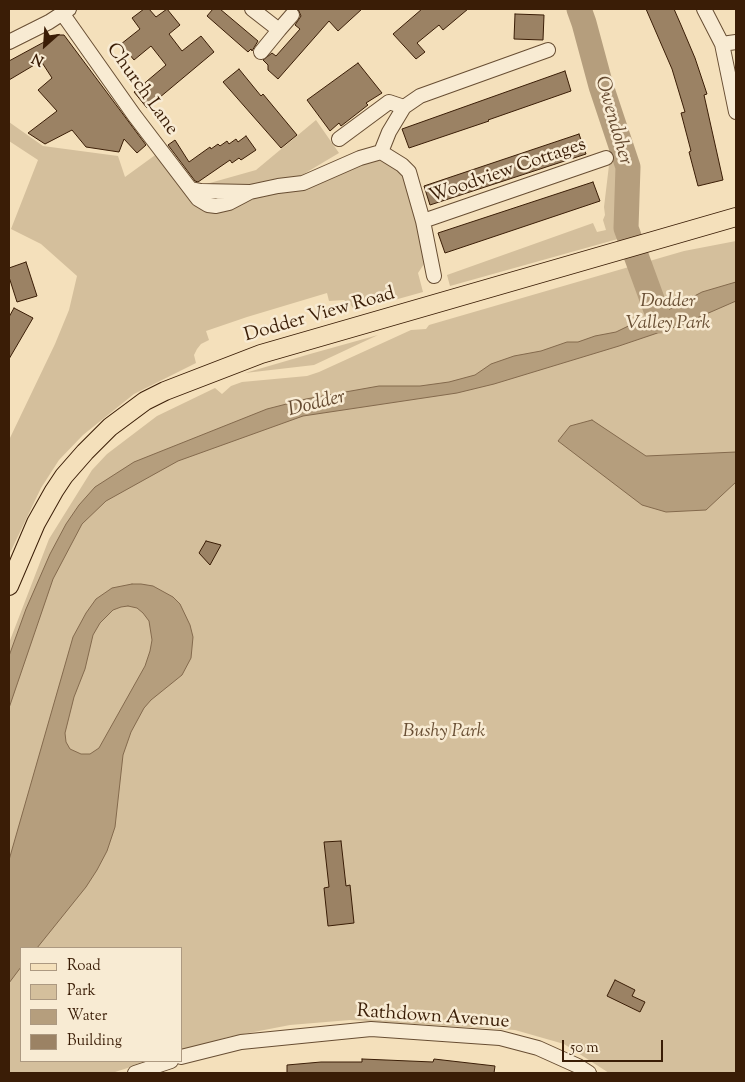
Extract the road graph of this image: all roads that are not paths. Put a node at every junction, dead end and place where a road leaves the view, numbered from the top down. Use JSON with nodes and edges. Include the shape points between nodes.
{"nodes":[{"id":1,"x":252,"y":9,"type":"edge"},
{"id":2,"x":704,"y":9,"type":"edge"},
{"id":3,"x":65,"y":11,"type":"edge"},
{"id":4,"x":292,"y":16,"type":"dead end"},
{"id":5,"x":279,"y":30,"type":"junction"},
{"id":6,"x":9,"y":42,"type":"edge"},
{"id":7,"x":736,"y":42,"type":"edge"},
{"id":8,"x":722,"y":44,"type":"junction"},
{"id":9,"x":548,"y":50,"type":"dead end"},
{"id":10,"x":261,"y":52,"type":"dead end"},
{"id":11,"x":404,"y":107,"type":"junction"},
{"id":12,"x":736,"y":112,"type":"edge"},
{"id":13,"x":339,"y":139,"type":"dead end"},
{"id":14,"x":381,"y":152,"type":"junction"},
{"id":15,"x":606,"y":158,"type":"dead end"},
{"id":16,"x":736,"y":217,"type":"edge"},
{"id":17,"x":423,"y":221,"type":"junction"},
{"id":18,"x":434,"y":276,"type":"dead end"},
{"id":19,"x":9,"y":586,"type":"edge"},
{"id":20,"x":182,"y":1057,"type":"edge"},
{"id":21,"x":168,"y":1062,"type":"edge"},
{"id":22,"x":135,"y":1073,"type":"edge"},
{"id":23,"x":589,"y":1073,"type":"edge"}],
"edges":[{"from":1,"to":5,"type":"street"},
{"from":2,"to":8,"type":"street"},
{"from":3,"to":6,"type":"street"},
{"from":3,"to":14,"type":"street","name":"Church Lane","via":[[134,115],[198,199],[208,205],[229,203],[250,192],[303,183]]},
{"from":4,"to":5,"type":"street"},
{"from":5,"to":10,"type":"street"},
{"from":7,"to":8,"type":"street"},
{"from":8,"to":12,"type":"street"},
{"from":9,"to":11,"type":"street","via":[[420,96]]},
{"from":11,"to":13,"type":"street","via":[[389,102]]},
{"from":11,"to":14,"type":"street"},
{"from":14,"to":17,"type":"street","via":[[408,172]]},
{"from":15,"to":17,"type":"street","name":"Woodview Cottages"},
{"from":16,"to":19,"type":"main road","name":"Dodder View Road","via":[[261,354],[145,401],[110,426],[64,476],[36,523]]},
{"from":17,"to":18,"type":"street"},
{"from":20,"to":23,"type":"street","name":"Rathdown Avenue","via":[[241,1042],[371,1029],[500,1038],[538,1048]]},
{"from":21,"to":22,"type":"street"}]}
